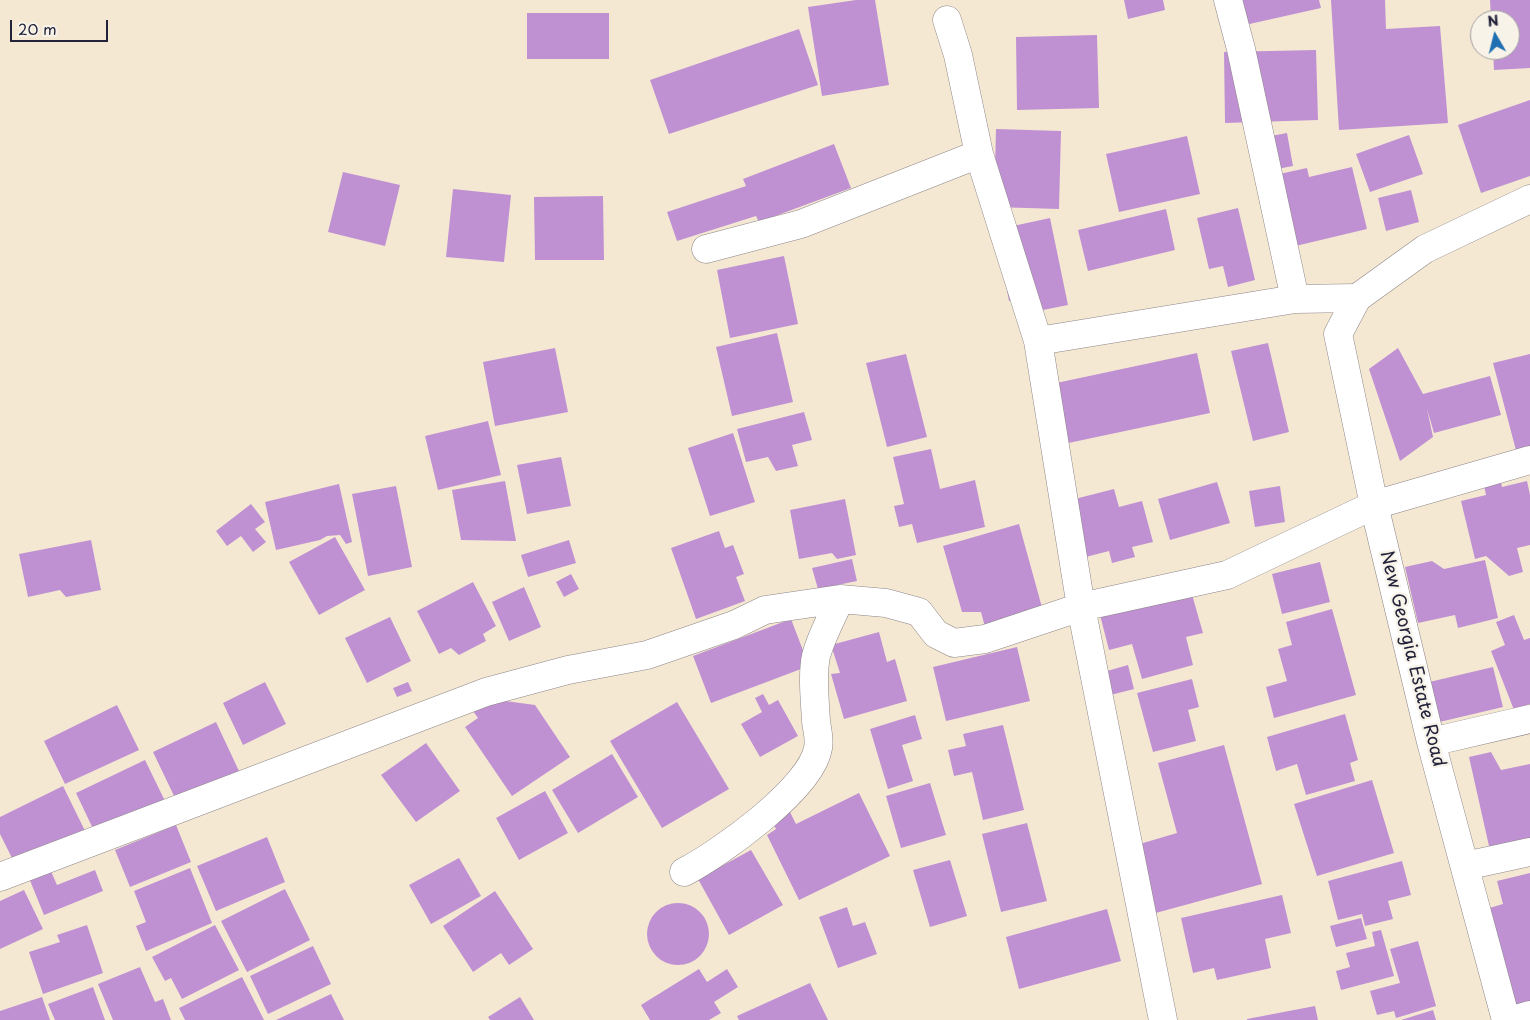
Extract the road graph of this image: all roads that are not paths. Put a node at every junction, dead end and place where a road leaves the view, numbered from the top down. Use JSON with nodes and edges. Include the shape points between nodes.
{"nodes":[{"id":1,"x":1228,"y":0,"type":"edge"},
{"id":2,"x":948,"y":20,"type":"dead end"},
{"id":3,"x":979,"y":154,"type":"junction"},
{"id":4,"x":1530,"y":199,"type":"edge"},
{"id":5,"x":706,"y":249,"type":"dead end"},
{"id":6,"x":1356,"y":298,"type":"junction"},
{"id":7,"x":1295,"y":299,"type":"junction"},
{"id":8,"x":1038,"y":341,"type":"junction"},
{"id":9,"x":1530,"y":460,"type":"edge"},
{"id":10,"x":1374,"y":505,"type":"junction"},
{"id":11,"x":840,"y":599,"type":"junction"},
{"id":12,"x":1081,"y":607,"type":"junction"},
{"id":13,"x":1530,"y":719,"type":"edge"},
{"id":14,"x":1431,"y":742,"type":"junction"},
{"id":15,"x":1530,"y":852,"type":"edge"},
{"id":16,"x":1465,"y":866,"type":"junction"},
{"id":17,"x":684,"y":872,"type":"dead end"},
{"id":18,"x":0,"y":877,"type":"edge"},
{"id":19,"x":1530,"y":1015,"type":"edge"},
{"id":20,"x":1163,"y":1020,"type":"edge"},
{"id":21,"x":1506,"y":1020,"type":"edge"},
{"id":22,"x":1513,"y":1020,"type":"edge"}],
"edges":[{"from":1,"to":7,"type":"street"},
{"from":2,"to":3,"type":"street"},
{"from":3,"to":5,"type":"street","via":[[800,224]]},
{"from":3,"to":8,"type":"street"},
{"from":4,"to":6,"type":"street","via":[[1425,249]]},
{"from":6,"to":7,"type":"street"},
{"from":6,"to":10,"type":"street","name":"New Georgia Estate Road","via":[[1338,334]]},
{"from":7,"to":8,"type":"street"},
{"from":8,"to":12,"type":"street"},
{"from":9,"to":10,"type":"street"},
{"from":10,"to":12,"type":"street","via":[[1228,575]]},
{"from":10,"to":14,"type":"street","name":"New Georgia Estate Road"},
{"from":11,"to":12,"type":"street","via":[[886,603],[919,612],[936,634],[954,642],[985,639]]},
{"from":11,"to":17,"type":"street","via":[[816,656],[819,746],[815,761],[774,808],[705,861]]},
{"from":11,"to":18,"type":"street","via":[[765,610],[647,655],[568,670],[486,692]]},
{"from":12,"to":20,"type":"street"},
{"from":13,"to":14,"type":"street"},
{"from":14,"to":16,"type":"street","name":"New Georgia Estate Road"},
{"from":15,"to":16,"type":"street"},
{"from":16,"to":21,"type":"street","name":"New Georgia Estate Road"},
{"from":19,"to":22,"type":"street"}]}
